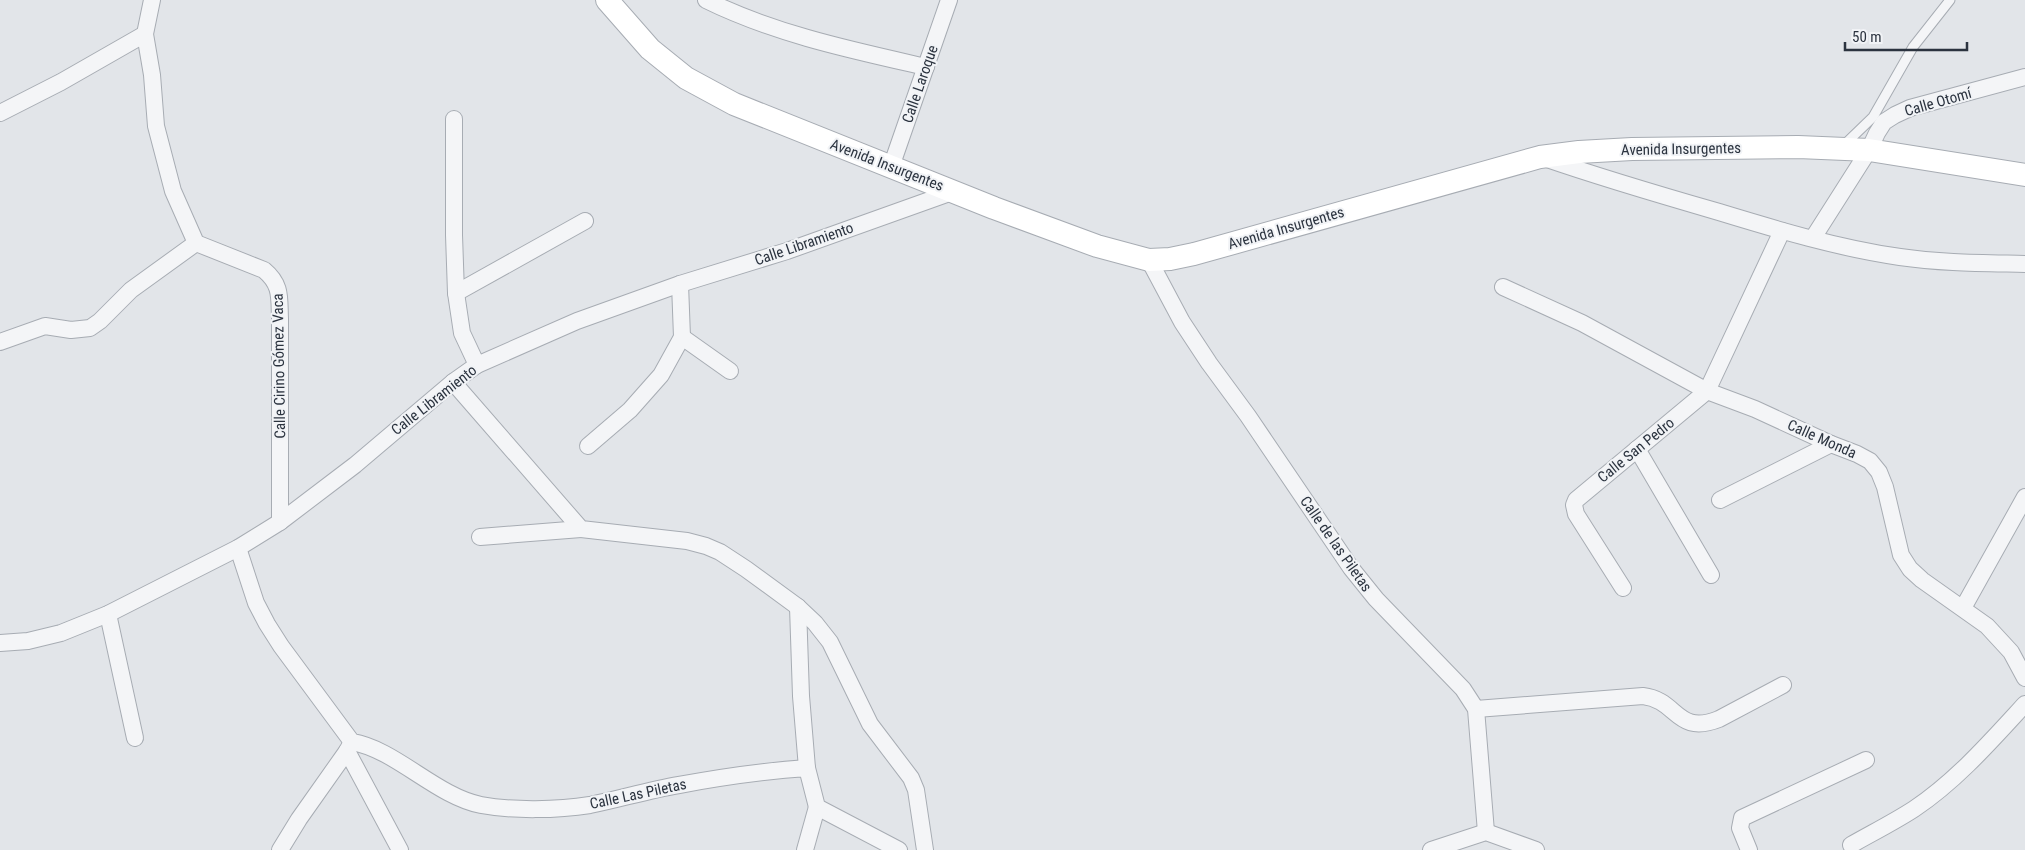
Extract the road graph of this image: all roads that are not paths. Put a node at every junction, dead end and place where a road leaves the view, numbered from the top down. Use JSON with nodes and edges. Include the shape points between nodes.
{"nodes":[{"id":1,"x":152,"y":0,"type":"edge"},
{"id":2,"x":606,"y":0,"type":"edge"},
{"id":3,"x":706,"y":0,"type":"edge"},
{"id":4,"x":949,"y":0,"type":"edge"},
{"id":5,"x":1950,"y":0,"type":"edge"},
{"id":6,"x":145,"y":34,"type":"junction"},
{"id":7,"x":926,"y":67,"type":"junction"},
{"id":8,"x":2025,"y":77,"type":"edge"},
{"id":9,"x":0,"y":113,"type":"edge"},
{"id":10,"x":454,"y":118,"type":"dead end"},
{"id":11,"x":1839,"y":149,"type":"junction"},
{"id":12,"x":1869,"y":150,"type":"junction"},
{"id":13,"x":1540,"y":157,"type":"junction"},
{"id":14,"x":891,"y":168,"type":"junction"},
{"id":15,"x":2025,"y":175,"type":"edge"},
{"id":16,"x":955,"y":191,"type":"junction"},
{"id":17,"x":585,"y":222,"type":"dead end"},
{"id":18,"x":1782,"y":231,"type":"junction"},
{"id":19,"x":1812,"y":238,"type":"junction"},
{"id":20,"x":196,"y":243,"type":"junction"},
{"id":21,"x":1150,"y":260,"type":"junction"},
{"id":22,"x":2025,"y":264,"type":"edge"},
{"id":23,"x":680,"y":284,"type":"junction"},
{"id":24,"x":1503,"y":287,"type":"dead end"},
{"id":25,"x":456,"y":293,"type":"junction"},
{"id":26,"x":682,"y":337,"type":"junction"},
{"id":27,"x":0,"y":342,"type":"edge"},
{"id":28,"x":478,"y":365,"type":"junction"},
{"id":29,"x":730,"y":371,"type":"dead end"},
{"id":30,"x":453,"y":382,"type":"junction"},
{"id":31,"x":1707,"y":391,"type":"junction"},
{"id":32,"x":1831,"y":444,"type":"junction"},
{"id":33,"x":588,"y":446,"type":"dead end"},
{"id":34,"x":1637,"y":449,"type":"junction"},
{"id":35,"x":2025,"y":497,"type":"edge"},
{"id":36,"x":1720,"y":500,"type":"dead end"},
{"id":37,"x":280,"y":522,"type":"junction"},
{"id":38,"x":581,"y":529,"type":"junction"},
{"id":39,"x":480,"y":537,"type":"dead end"},
{"id":40,"x":238,"y":548,"type":"junction"},
{"id":41,"x":1711,"y":575,"type":"dead end"},
{"id":42,"x":1623,"y":588,"type":"dead end"},
{"id":43,"x":798,"y":607,"type":"junction"},
{"id":44,"x":1963,"y":608,"type":"junction"},
{"id":45,"x":108,"y":614,"type":"junction"},
{"id":46,"x":0,"y":643,"type":"edge"},
{"id":47,"x":2025,"y":678,"type":"edge"},
{"id":48,"x":1783,"y":685,"type":"dead end"},
{"id":49,"x":2025,"y":704,"type":"edge"},
{"id":50,"x":1476,"y":709,"type":"junction"},
{"id":51,"x":134,"y":738,"type":"dead end"},
{"id":52,"x":350,"y":747,"type":"junction"},
{"id":53,"x":1866,"y":760,"type":"dead end"},
{"id":54,"x":807,"y":768,"type":"junction"},
{"id":55,"x":816,"y":807,"type":"junction"},
{"id":56,"x":1486,"y":832,"type":"junction"},
{"id":57,"x":1851,"y":845,"type":"dead end"},
{"id":58,"x":280,"y":850,"type":"edge"},
{"id":59,"x":400,"y":850,"type":"edge"},
{"id":60,"x":805,"y":850,"type":"edge"},
{"id":61,"x":899,"y":850,"type":"edge"},
{"id":62,"x":925,"y":850,"type":"edge"},
{"id":63,"x":1431,"y":850,"type":"edge"},
{"id":64,"x":1536,"y":850,"type":"edge"},
{"id":65,"x":1749,"y":850,"type":"edge"}],
"edges":[{"from":1,"to":6,"type":"street"},
{"from":2,"to":14,"type":"main road","name":"Avenida Insurgentes","via":[[650,49],[686,78],[734,104]]},
{"from":3,"to":7,"type":"street","via":[[733,14],[794,35]]},
{"from":4,"to":7,"type":"street","name":"Calle Laroque"},
{"from":5,"to":11,"type":"lane","via":[[1909,53],[1873,117]]},
{"from":6,"to":9,"type":"street"},
{"from":6,"to":20,"type":"street","via":[[163,157],[173,191]]},
{"from":7,"to":14,"type":"street","name":"Calle Laroque"},
{"from":8,"to":12,"type":"street","name":"Calle Otomí","via":[[1910,108],[1895,115],[1884,122]]},
{"from":10,"to":25,"type":"street"},
{"from":11,"to":12,"type":"main road","name":"Avenida Insurgentes"},
{"from":11,"to":13,"type":"main road","name":"Avenida Insurgentes","via":[[1632,148]]},
{"from":12,"to":15,"type":"main road","name":"Avenida Insurgentes"},
{"from":12,"to":19,"type":"street","name":"Calle Otomí"},
{"from":13,"to":18,"type":"street"},
{"from":13,"to":21,"type":"main road","name":"Avenida Insurgentes","via":[[1194,254]]},
{"from":14,"to":16,"type":"main road","name":"Avenida Insurgentes"},
{"from":16,"to":21,"type":"main road","name":"Avenida Insurgentes","via":[[1096,246]]},
{"from":16,"to":23,"type":"street","name":"Calle Libramiento","via":[[787,251]]},
{"from":17,"to":25,"type":"street"},
{"from":18,"to":19,"type":"street"},
{"from":18,"to":31,"type":"street"},
{"from":19,"to":22,"type":"street","via":[[1900,257]]},
{"from":20,"to":27,"type":"street","via":[[131,290],[90,328],[71,330],[45,326]]},
{"from":20,"to":37,"type":"street","name":"Calle Cirino Gómez Vaca","via":[[264,270],[278,286]]},
{"from":21,"to":50,"type":"street","name":"Calle de las Piletas","via":[[1182,322],[1351,568],[1376,600],[1463,689]]},
{"from":23,"to":26,"type":"street"},
{"from":23,"to":28,"type":"street","name":"Calle Libramiento","via":[[577,321]]},
{"from":24,"to":31,"type":"street","name":"Calle Monda","via":[[1582,322]]},
{"from":25,"to":28,"type":"street","via":[[462,332]]},
{"from":26,"to":29,"type":"street"},
{"from":26,"to":33,"type":"street","via":[[662,376]]},
{"from":28,"to":30,"type":"street","name":"Calle Libramiento"},
{"from":30,"to":37,"type":"street","name":"Calle Libramiento","via":[[355,465]]},
{"from":30,"to":38,"type":"street"},
{"from":31,"to":32,"type":"street","name":"Calle Monda"},
{"from":31,"to":34,"type":"street","name":"Calle San Pedro"},
{"from":32,"to":36,"type":"street"},
{"from":32,"to":44,"type":"street","name":"Calle Monda","via":[[1870,461],[1879,472],[1901,555],[1910,570]]},
{"from":34,"to":41,"type":"street"},
{"from":34,"to":42,"type":"street","name":"Calle San Pedro","via":[[1579,496],[1574,505],[1576,514]]},
{"from":35,"to":44,"type":"street"},
{"from":37,"to":40,"type":"street","name":"Calle Libramiento"},
{"from":38,"to":39,"type":"street"},
{"from":38,"to":43,"type":"street","via":[[706,546],[746,569]]},
{"from":40,"to":45,"type":"street","name":"Calle Libramiento"},
{"from":40,"to":52,"type":"street","via":[[256,603],[267,624]]},
{"from":43,"to":54,"type":"street"},
{"from":43,"to":62,"type":"street","via":[[830,642],[870,724],[911,778],[916,790]]},
{"from":44,"to":47,"type":"street","name":"Calle Monda","via":[[2000,639]]},
{"from":45,"to":46,"type":"street","name":"Calle Libramiento","via":[[61,633],[28,641]]},
{"from":45,"to":51,"type":"street"},
{"from":48,"to":50,"type":"street","via":[[1719,719],[1704,723],[1682,720],[1658,699],[1643,696]]},
{"from":49,"to":57,"type":"street","via":[[1947,783],[1914,808]]},
{"from":50,"to":56,"type":"street","name":"Calle de las Piletas"},
{"from":52,"to":54,"type":"street","name":"Calle Las Piletas","via":[[376,750],[460,798],[502,808],[589,805],[730,775]]},
{"from":52,"to":58,"type":"street"},
{"from":52,"to":59,"type":"street"},
{"from":53,"to":65,"type":"street","via":[[1742,818],[1740,828]]},
{"from":54,"to":55,"type":"street"},
{"from":55,"to":60,"type":"street"},
{"from":55,"to":61,"type":"street"},
{"from":56,"to":63,"type":"street"},
{"from":56,"to":64,"type":"street"}]}
